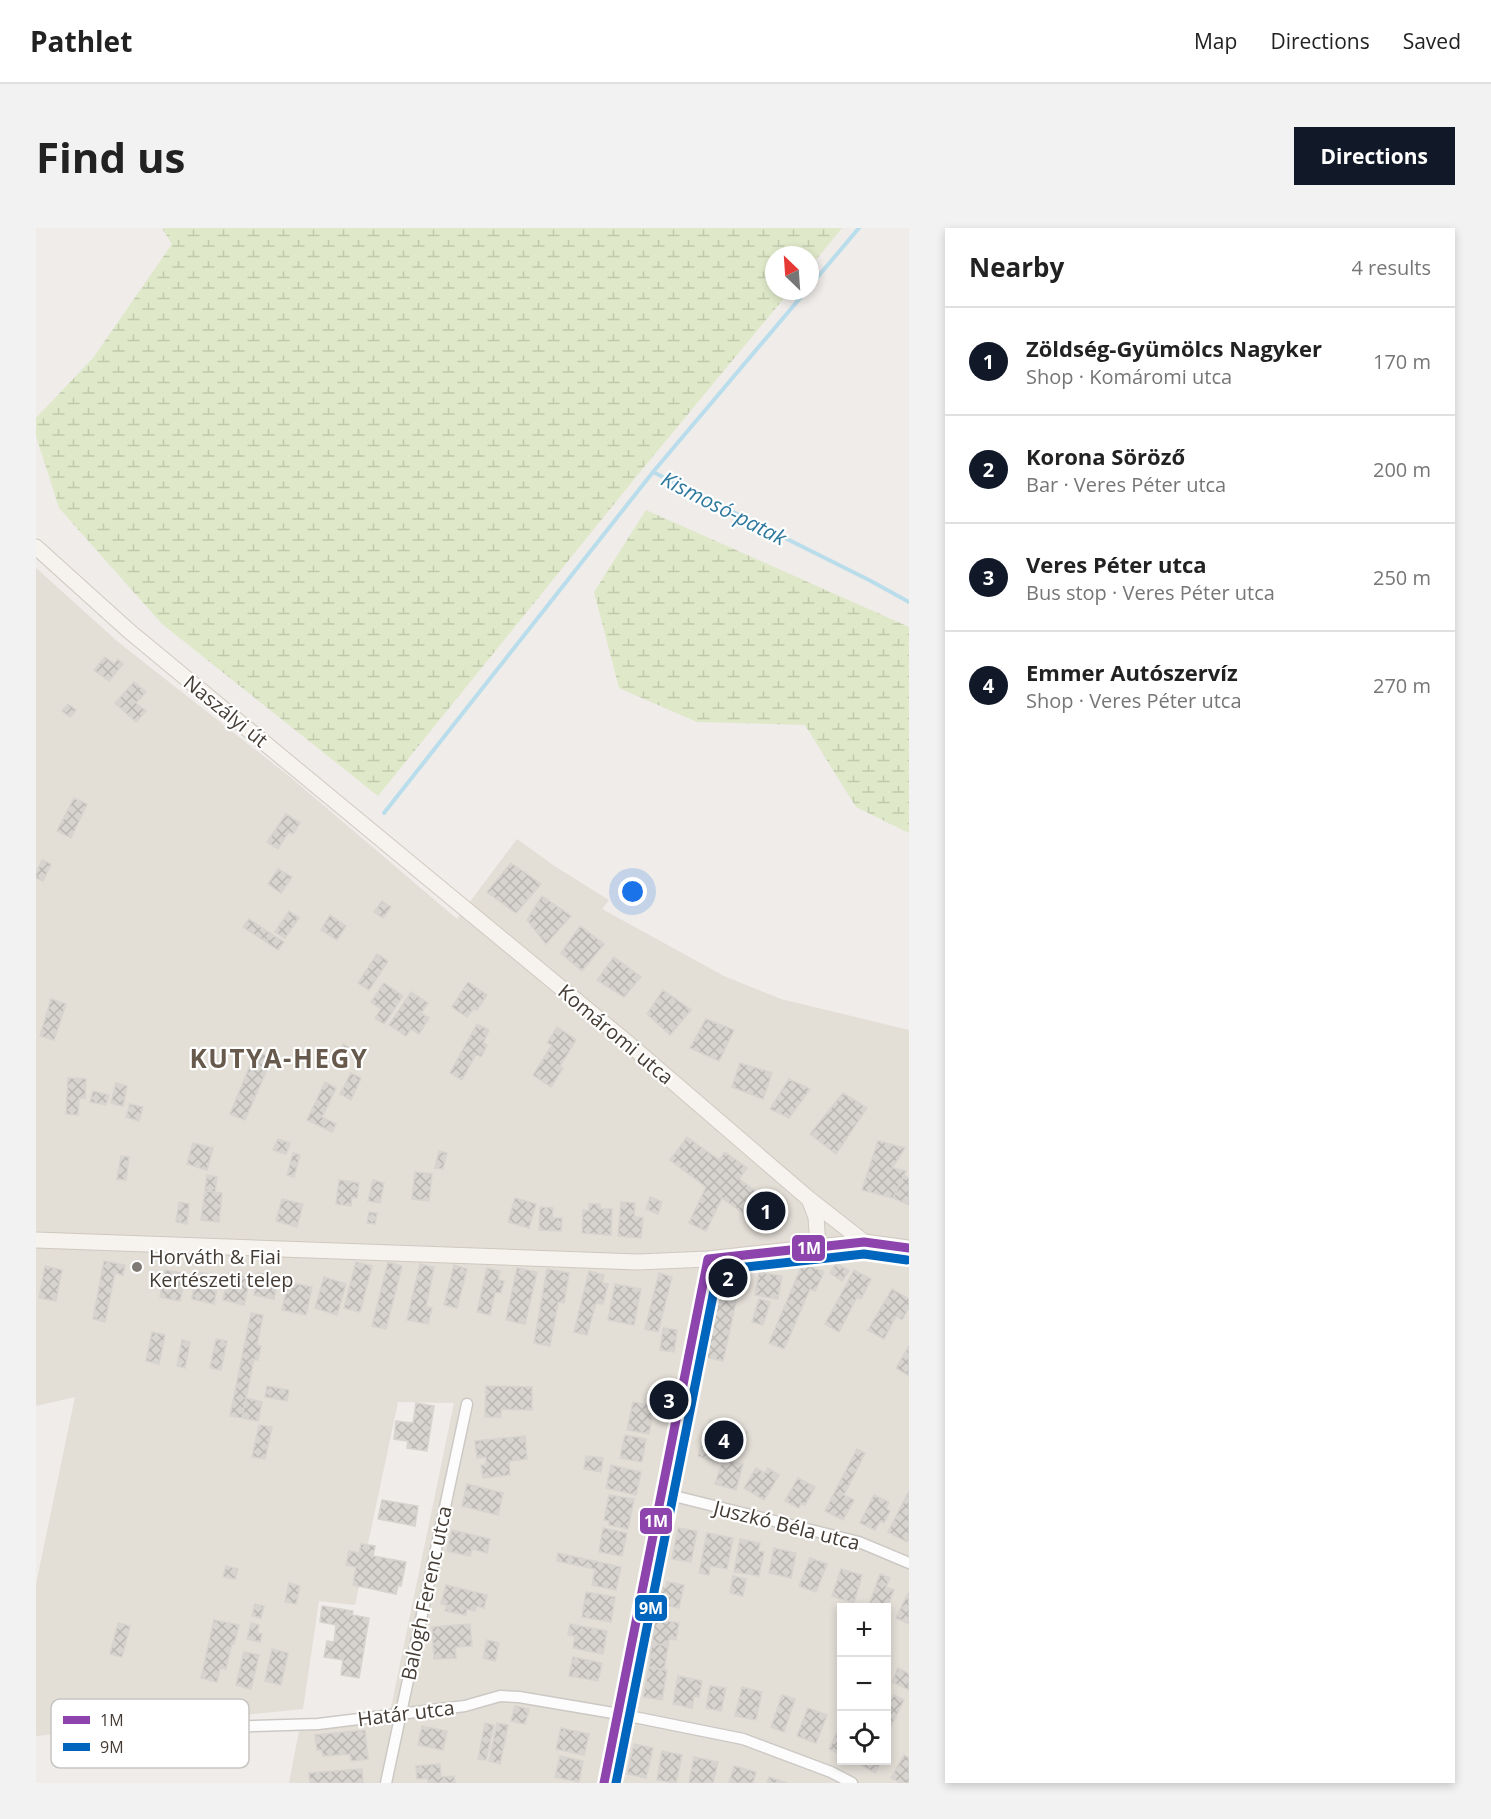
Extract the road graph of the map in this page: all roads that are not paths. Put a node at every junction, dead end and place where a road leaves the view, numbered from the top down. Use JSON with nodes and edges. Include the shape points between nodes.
{"nodes":[{"id":1,"x":36,"y":547,"type":"edge"},
{"id":2,"x":421,"y":872,"type":"joint"},
{"id":3,"x":809,"y":1198,"type":"junction"},
{"id":4,"x":36,"y":1240,"type":"edge"},
{"id":5,"x":864,"y":1242,"type":"junction"},
{"id":6,"x":818,"y":1246,"type":"junction"},
{"id":7,"x":909,"y":1248,"type":"edge"},
{"id":8,"x":708,"y":1260,"type":"junction"},
{"id":9,"x":467,"y":1404,"type":"dead end"},
{"id":10,"x":662,"y":1493,"type":"junction"},
{"id":11,"x":909,"y":1563,"type":"edge"},
{"id":12,"x":400,"y":1713,"type":"junction"},
{"id":13,"x":619,"y":1714,"type":"junction"},
{"id":14,"x":249,"y":1726,"type":"edge"},
{"id":15,"x":386,"y":1783,"type":"edge"},
{"id":16,"x":604,"y":1783,"type":"edge"},
{"id":17,"x":852,"y":1783,"type":"edge"}],
"edges":[{"from":1,"to":2,"type":"main road","name":"Naszályi út","via":[[129,631]]},
{"from":2,"to":3,"type":"main road","name":"Komáromi utca"},
{"from":3,"to":5,"type":"main road","name":"Komáromi utca"},
{"from":3,"to":6,"type":"main road","via":[[816,1217]]},
{"from":4,"to":8,"type":"main road","via":[[638,1262]]},
{"from":5,"to":6,"type":"main road"},
{"from":5,"to":7,"type":"main road"},
{"from":6,"to":8,"type":"main road"},
{"from":8,"to":10,"type":"street"},
{"from":9,"to":12,"type":"street","name":"Balogh Ferenc utca"},
{"from":10,"to":11,"type":"street","name":"Juszkó Béla utca","via":[[859,1542]]},
{"from":10,"to":13,"type":"street"},
{"from":12,"to":13,"type":"street","name":"Határ utca","via":[[465,1706],[500,1696]]},
{"from":12,"to":14,"type":"street","name":"Határ utca","via":[[318,1724]]},
{"from":12,"to":15,"type":"street","name":"Balogh Ferenc utca"},
{"from":13,"to":16,"type":"street"},
{"from":13,"to":17,"type":"street","name":"Határ utca","via":[[743,1739]]}]}
